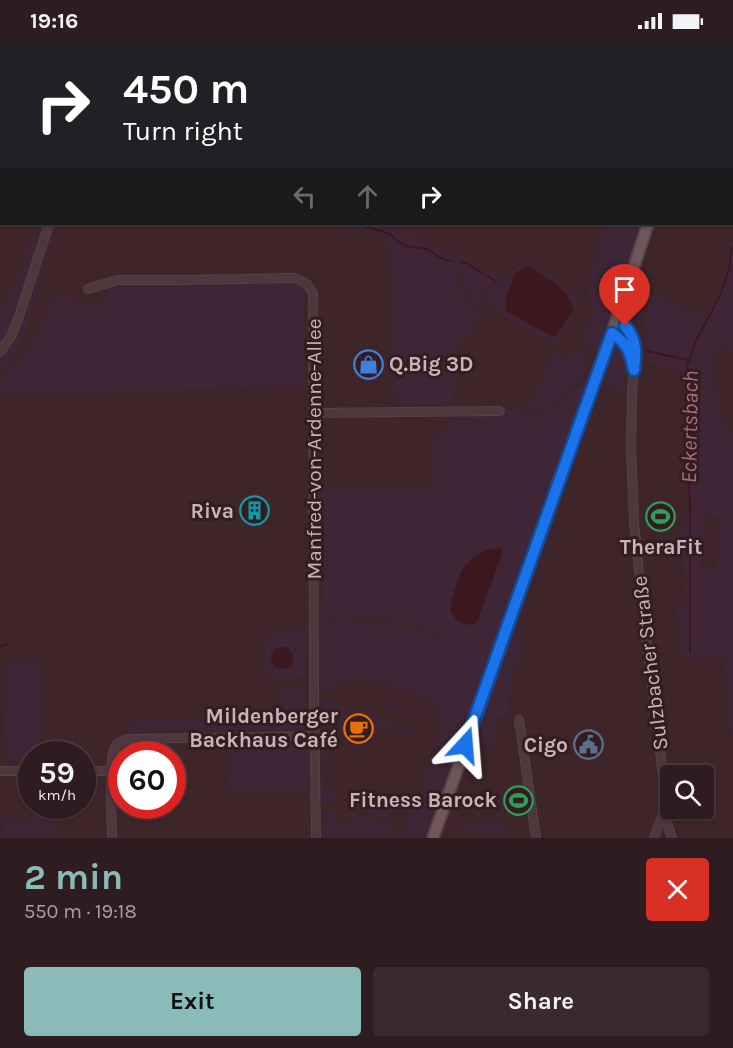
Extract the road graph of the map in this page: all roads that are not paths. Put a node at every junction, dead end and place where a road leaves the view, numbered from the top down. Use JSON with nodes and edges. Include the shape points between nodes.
{"nodes":[{"id":1,"x":49,"y":225,"type":"edge"},
{"id":2,"x":648,"y":225,"type":"edge"},
{"id":3,"x":88,"y":290,"type":"dead end"},
{"id":4,"x":616,"y":321,"type":"junction"},
{"id":5,"x":612,"y":333,"type":"junction"},
{"id":6,"x":0,"y":352,"type":"edge"},
{"id":7,"x":634,"y":370,"type":"junction"},
{"id":8,"x":500,"y":411,"type":"dead end"},
{"id":9,"x":314,"y":413,"type":"junction"},
{"id":10,"x":519,"y":720,"type":"dead end"},
{"id":11,"x":314,"y":736,"type":"junction"},
{"id":12,"x":122,"y":741,"type":"edge"},
{"id":13,"x":662,"y":765,"type":"edge"},
{"id":14,"x":0,"y":771,"type":"edge"},
{"id":15,"x":18,"y":771,"type":"edge"},
{"id":16,"x":112,"y":819,"type":"edge"},
{"id":17,"x":661,"y":819,"type":"edge"},
{"id":18,"x":666,"y":819,"type":"edge"},
{"id":19,"x":654,"y":836,"type":"edge"},
{"id":20,"x":671,"y":836,"type":"edge"},
{"id":21,"x":112,"y":838,"type":"edge"},
{"id":22,"x":316,"y":838,"type":"edge"},
{"id":23,"x":433,"y":838,"type":"edge"},
{"id":24,"x":536,"y":838,"type":"edge"}],
"edges":[{"from":1,"to":6,"type":"street","via":[[17,322]]},
{"from":2,"to":4,"type":"main road"},
{"from":3,"to":9,"type":"street","name":"Manfred-von-Ardenne-Allee","via":[[117,280],[302,280],[314,297]]},
{"from":4,"to":5,"type":"main road"},
{"from":4,"to":7,"type":"street","name":"Sulzbacher Straße","via":[[634,339]]},
{"from":5,"to":7,"type":"street","via":[[627,347]]},
{"from":5,"to":23,"type":"main road"},
{"from":7,"to":13,"type":"street","name":"Sulzbacher Straße","via":[[634,521]]},
{"from":8,"to":9,"type":"street"},
{"from":9,"to":11,"type":"street","name":"Manfred-von-Ardenne-Allee"},
{"from":10,"to":24,"type":"street"},
{"from":11,"to":12,"type":"street"},
{"from":11,"to":22,"type":"street","name":"Manfred-von-Ardenne-Allee"},
{"from":14,"to":15,"type":"street"},
{"from":16,"to":21,"type":"street"},
{"from":17,"to":19,"type":"street","name":"Sulzbacher Straße"},
{"from":18,"to":20,"type":"street","name":"Sulzbacher Straße"},
{"from":19,"to":20,"type":"street","name":"Sulzbacher Straße","via":[[663,831]]}]}
